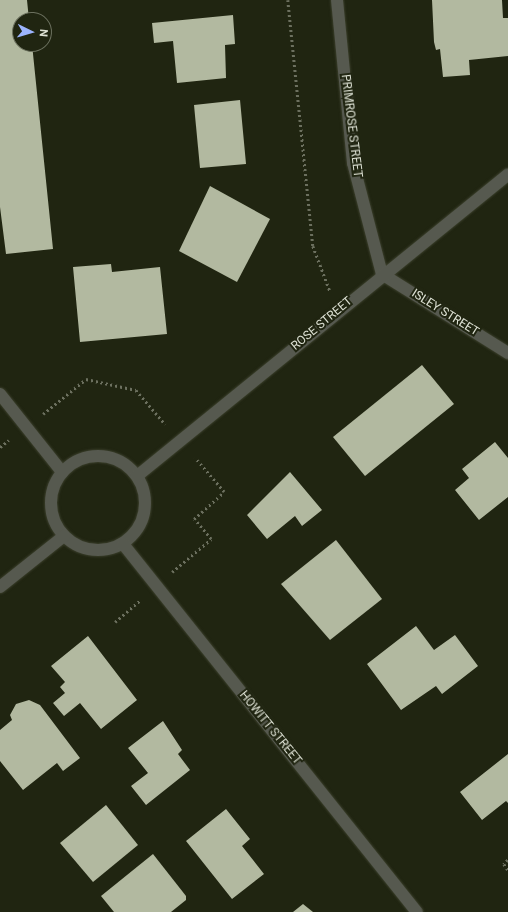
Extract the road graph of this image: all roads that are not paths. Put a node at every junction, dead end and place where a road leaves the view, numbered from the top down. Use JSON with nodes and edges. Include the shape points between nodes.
{"nodes":[{"id":1,"x":336,"y":0,"type":"edge"},
{"id":2,"x":508,"y":174,"type":"edge"},
{"id":3,"x":382,"y":274,"type":"junction"},
{"id":4,"x":508,"y":352,"type":"edge"},
{"id":5,"x":0,"y":394,"type":"edge"},
{"id":6,"x":62,"y":472,"type":"junction"},
{"id":7,"x":138,"y":476,"type":"junction"},
{"id":8,"x":64,"y":536,"type":"junction"},
{"id":9,"x":123,"y":544,"type":"junction"},
{"id":10,"x":0,"y":587,"type":"edge"},
{"id":11,"x":417,"y":912,"type":"edge"}],
"edges":[{"from":1,"to":3,"type":"street","name":"PRIMROSE STREET","via":[[354,163]]},
{"from":2,"to":3,"type":"street","name":"ROSE STREET"},
{"from":3,"to":4,"type":"street","name":"ISLEY STREET"},
{"from":3,"to":7,"type":"street","name":"ROSE STREET"},
{"from":5,"to":6,"type":"street"},
{"from":6,"to":7,"type":"street","via":[[73,463],[101,456],[115,458]]},
{"from":6,"to":8,"type":"street","via":[[51,498],[52,512]]},
{"from":7,"to":9,"type":"street","via":[[146,505],[135,534]]},
{"from":8,"to":9,"type":"street","via":[[77,546],[92,551],[109,550]]},
{"from":8,"to":10,"type":"street"},
{"from":9,"to":11,"type":"street","name":"HOWITT STREET"}]}
